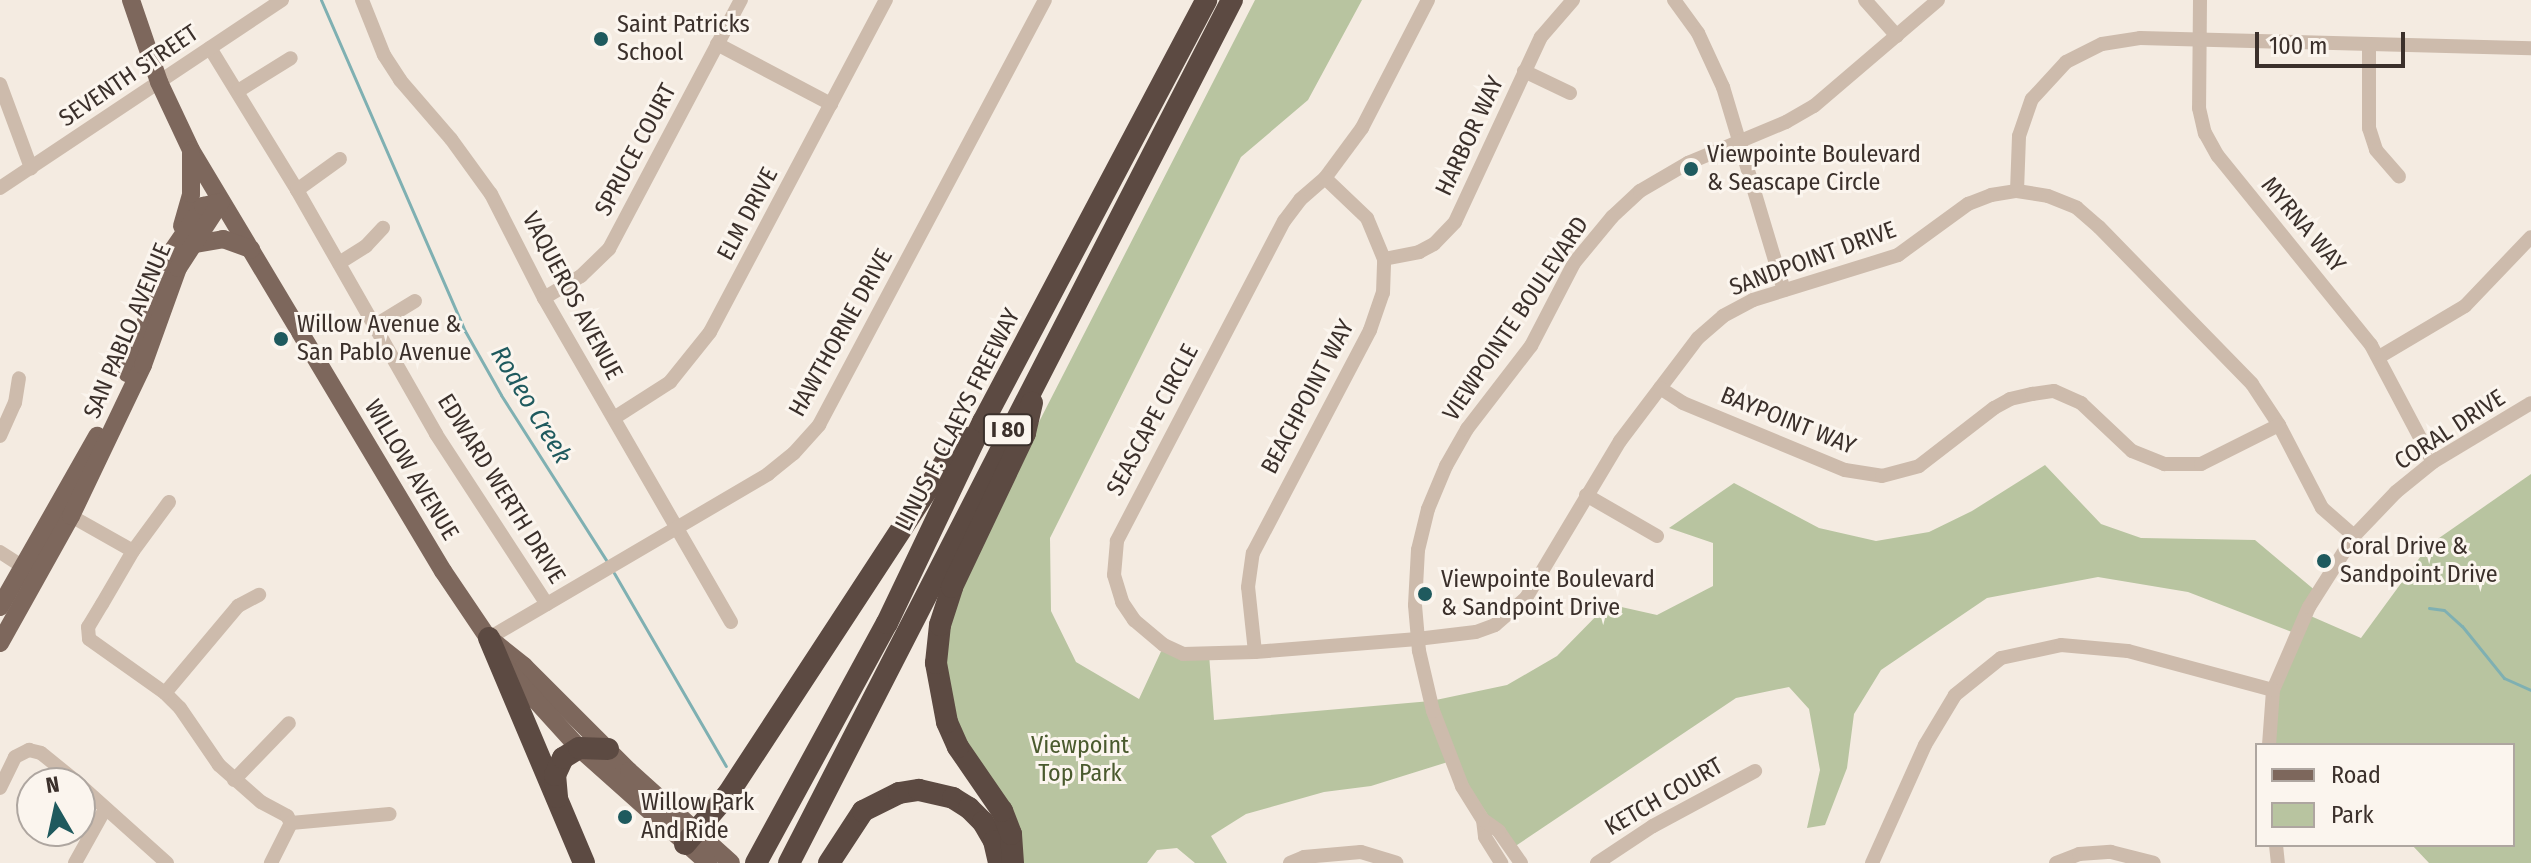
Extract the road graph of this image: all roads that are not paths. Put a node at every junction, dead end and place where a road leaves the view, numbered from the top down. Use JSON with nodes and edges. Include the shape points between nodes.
{"nodes":[{"id":1,"x":131,"y":0,"type":"edge"},
{"id":2,"x":282,"y":0,"type":"edge"},
{"id":3,"x":362,"y":0,"type":"edge"},
{"id":4,"x":741,"y":0,"type":"edge"},
{"id":5,"x":886,"y":0,"type":"edge"},
{"id":6,"x":1045,"y":0,"type":"edge"},
{"id":7,"x":1206,"y":0,"type":"edge"},
{"id":8,"x":1232,"y":0,"type":"edge"},
{"id":9,"x":1428,"y":0,"type":"edge"},
{"id":10,"x":1573,"y":0,"type":"edge"},
{"id":11,"x":1674,"y":0,"type":"edge"},
{"id":12,"x":1865,"y":0,"type":"edge"},
{"id":13,"x":1938,"y":0,"type":"edge"},
{"id":14,"x":2200,"y":0,"type":"edge"},
{"id":15,"x":1897,"y":36,"type":"junction"},
{"id":16,"x":2199,"y":40,"type":"junction"},
{"id":17,"x":717,"y":44,"type":"junction"},
{"id":18,"x":2369,"y":44,"type":"junction"},
{"id":19,"x":210,"y":48,"type":"junction"},
{"id":20,"x":2531,"y":48,"type":"edge"},
{"id":21,"x":291,"y":58,"type":"dead end"},
{"id":22,"x":1524,"y":71,"type":"junction"},
{"id":23,"x":159,"y":82,"type":"junction"},
{"id":24,"x":0,"y":84,"type":"edge"},
{"id":25,"x":238,"y":91,"type":"junction"},
{"id":26,"x":1570,"y":93,"type":"dead end"},
{"id":27,"x":831,"y":104,"type":"junction"},
{"id":28,"x":1739,"y":142,"type":"junction"},
{"id":29,"x":191,"y":150,"type":"junction"},
{"id":30,"x":340,"y":159,"type":"dead end"},
{"id":31,"x":31,"y":168,"type":"junction"},
{"id":32,"x":2399,"y":176,"type":"dead end"},
{"id":33,"x":1325,"y":178,"type":"junction"},
{"id":34,"x":0,"y":188,"type":"edge"},
{"id":35,"x":297,"y":190,"type":"junction"},
{"id":36,"x":2017,"y":191,"type":"junction"},
{"id":37,"x":221,"y":202,"type":"junction"},
{"id":38,"x":383,"y":228,"type":"dead end"},
{"id":39,"x":2531,"y":237,"type":"edge"},
{"id":40,"x":190,"y":245,"type":"junction"},
{"id":41,"x":251,"y":249,"type":"junction"},
{"id":42,"x":172,"y":251,"type":"junction"},
{"id":43,"x":1384,"y":259,"type":"junction"},
{"id":44,"x":339,"y":263,"type":"junction"},
{"id":45,"x":1784,"y":290,"type":"junction"},
{"id":46,"x":544,"y":298,"type":"junction"},
{"id":47,"x":415,"y":301,"type":"dead end"},
{"id":48,"x":374,"y":326,"type":"junction"},
{"id":49,"x":2379,"y":357,"type":"junction"},
{"id":50,"x":1042,"y":364,"type":"junction"},
{"id":51,"x":19,"y":378,"type":"dead end"},
{"id":52,"x":1660,"y":388,"type":"junction"},
{"id":53,"x":2531,"y":403,"type":"edge"},
{"id":54,"x":614,"y":418,"type":"junction"},
{"id":55,"x":983,"y":422,"type":"junction"},
{"id":56,"x":2279,"y":425,"type":"junction"},
{"id":57,"x":0,"y":436,"type":"edge"},
{"id":58,"x":2433,"y":462,"type":"junction"},
{"id":59,"x":1586,"y":495,"type":"junction"},
{"id":60,"x":169,"y":502,"type":"dead end"},
{"id":61,"x":71,"y":516,"type":"junction"},
{"id":62,"x":676,"y":528,"type":"junction"},
{"id":63,"x":1657,"y":536,"type":"dead end"},
{"id":64,"x":2354,"y":536,"type":"junction"},
{"id":65,"x":133,"y":551,"type":"junction"},
{"id":66,"x":0,"y":552,"type":"edge"},
{"id":67,"x":23,"y":567,"type":"junction"},
{"id":68,"x":259,"y":595,"type":"dead end"},
{"id":69,"x":547,"y":604,"type":"junction"},
{"id":70,"x":0,"y":607,"type":"edge"},
{"id":71,"x":731,"y":622,"type":"dead end"},
{"id":72,"x":489,"y":638,"type":"junction"},
{"id":73,"x":1417,"y":639,"type":"junction"},
{"id":74,"x":0,"y":643,"type":"edge"},
{"id":75,"x":1255,"y":652,"type":"junction"},
{"id":76,"x":2273,"y":690,"type":"junction"},
{"id":77,"x":165,"y":693,"type":"junction"},
{"id":78,"x":289,"y":723,"type":"dead end"},
{"id":79,"x":2269,"y":743,"type":"edge"},
{"id":80,"x":579,"y":748,"type":"junction"},
{"id":81,"x":608,"y":749,"type":"junction"},
{"id":82,"x":58,"y":767,"type":"edge"},
{"id":83,"x":1755,"y":771,"type":"dead end"},
{"id":84,"x":234,"y":780,"type":"junction"},
{"id":85,"x":0,"y":788,"type":"edge"},
{"id":86,"x":96,"y":800,"type":"edge"},
{"id":87,"x":558,"y":806,"type":"junction"},
{"id":88,"x":105,"y":809,"type":"junction"},
{"id":89,"x":390,"y":814,"type":"dead end"},
{"id":90,"x":1483,"y":820,"type":"junction"},
{"id":91,"x":291,"y":823,"type":"junction"},
{"id":92,"x":690,"y":838,"type":"junction"},
{"id":93,"x":759,"y":857,"type":"edge"},
{"id":94,"x":75,"y":863,"type":"edge"},
{"id":95,"x":167,"y":863,"type":"edge"},
{"id":96,"x":271,"y":863,"type":"edge"},
{"id":97,"x":584,"y":863,"type":"edge"},
{"id":98,"x":708,"y":863,"type":"edge"},
{"id":99,"x":731,"y":863,"type":"edge"},
{"id":100,"x":789,"y":863,"type":"edge"},
{"id":101,"x":829,"y":863,"type":"edge"},
{"id":102,"x":999,"y":863,"type":"edge"},
{"id":103,"x":1013,"y":863,"type":"edge"},
{"id":104,"x":1290,"y":863,"type":"edge"},
{"id":105,"x":1396,"y":863,"type":"edge"},
{"id":106,"x":1501,"y":863,"type":"edge"},
{"id":107,"x":1521,"y":863,"type":"edge"},
{"id":108,"x":1597,"y":863,"type":"edge"},
{"id":109,"x":1872,"y":863,"type":"edge"},
{"id":110,"x":2056,"y":863,"type":"edge"},
{"id":111,"x":2154,"y":863,"type":"edge"}],
"edges":[{"from":1,"to":23,"type":"main road","name":"WILLOW AVENUE"},
{"from":2,"to":19,"type":"street","name":"SEVENTH STREET"},
{"from":3,"to":46,"type":"street","name":"VAQUEROS AVENUE","via":[[384,55],[477,172]]},
{"from":4,"to":17,"type":"street","name":"SPRUCE COURT"},
{"from":5,"to":27,"type":"street","name":"ELM DRIVE"},
{"from":6,"to":62,"type":"street","name":"HAWTHORNE DRIVE","via":[[819,425],[768,474]]},
{"from":7,"to":55,"type":"highway","name":"LINUS F. CLAEYS FREEWAY","number":"I 80"},
{"from":8,"to":50,"type":"highway","name":"LINUS F. CLAEYS FREEWAY","number":"I 80"},
{"from":9,"to":33,"type":"street","name":"SEASCAPE CIRCLE","via":[[1362,128]]},
{"from":10,"to":22,"type":"street","name":"HARBOR WAY","via":[[1541,37]]},
{"from":11,"to":28,"type":"street","via":[[1698,33],[1723,87]]},
{"from":12,"to":15,"type":"street"},
{"from":13,"to":15,"type":"street","name":"VIEWPOINTE BOULEVARD"},
{"from":14,"to":16,"type":"street","name":"MYRNA WAY"},
{"from":15,"to":28,"type":"street","name":"VIEWPOINTE BOULEVARD","via":[[1814,106]]},
{"from":16,"to":18,"type":"street"},
{"from":16,"to":36,"type":"street","via":[[2112,41],[2058,68],[2032,99],[2021,127]]},
{"from":16,"to":49,"type":"street","name":"MYRNA WAY","via":[[2199,108],[2218,156]]},
{"from":17,"to":27,"type":"street"},
{"from":17,"to":46,"type":"street","name":"SPRUCE COURT","via":[[609,249],[581,276]]},
{"from":18,"to":20,"type":"street"},
{"from":18,"to":32,"type":"street","via":[[2369,128],[2376,150]]},
{"from":19,"to":23,"type":"street","name":"SEVENTH STREET"},
{"from":19,"to":25,"type":"street","name":"EDWARD WERTH DRIVE"},
{"from":21,"to":25,"type":"street"},
{"from":22,"to":26,"type":"street"},
{"from":22,"to":43,"type":"street","name":"HARBOR WAY","via":[[1455,222],[1419,252]]},
{"from":23,"to":29,"type":"main road","name":"WILLOW AVENUE"},
{"from":23,"to":31,"type":"street","name":"SEVENTH STREET"},
{"from":24,"to":31,"type":"street"},
{"from":25,"to":35,"type":"street","name":"EDWARD WERTH DRIVE"},
{"from":27,"to":54,"type":"street","name":"ELM DRIVE","via":[[710,332],[670,382]]},
{"from":28,"to":45,"type":"street"},
{"from":28,"to":73,"type":"street","name":"VIEWPOINTE BOULEVARD","via":[[1640,191],[1574,263],[1531,346],[1467,429],[1428,509],[1418,550]]},
{"from":29,"to":37,"type":"main road","name":"WILLOW AVENUE"},
{"from":29,"to":42,"type":"main road","via":[[191,194]]},
{"from":30,"to":35,"type":"street"},
{"from":31,"to":34,"type":"street","name":"SEVENTH STREET"},
{"from":33,"to":43,"type":"street","name":"BEACHPOINT WAY","via":[[1367,218]]},
{"from":33,"to":75,"type":"street","name":"SEASCAPE CIRCLE","via":[[1284,221],[1117,541],[1114,575],[1122,602],[1147,633],[1183,654]]},
{"from":35,"to":44,"type":"street","name":"EDWARD WERTH DRIVE"},
{"from":36,"to":45,"type":"street","name":"SANDPOINT DRIVE","via":[[1968,204],[1898,255]]},
{"from":36,"to":56,"type":"street","name":"SANDPOINT DRIVE","via":[[2077,208],[2099,227],[2252,384]]},
{"from":37,"to":40,"type":"main road","name":"SAN PABLO AVENUE"},
{"from":37,"to":41,"type":"main road","name":"WILLOW AVENUE"},
{"from":37,"to":42,"type":"main road","name":"SAN PABLO AVENUE","via":[[203,206]]},
{"from":38,"to":44,"type":"street"},
{"from":39,"to":49,"type":"street","via":[[2465,306]]},
{"from":40,"to":41,"type":"main road","via":[[223,239]]},
{"from":40,"to":61,"type":"main road","name":"SAN PABLO AVENUE","via":[[143,365]]},
{"from":41,"to":72,"type":"main road","name":"WILLOW AVENUE","via":[[443,571]]},
{"from":42,"to":67,"type":"main road","name":"SAN PABLO AVENUE","via":[[115,403]]},
{"from":43,"to":75,"type":"street","name":"BEACHPOINT WAY","via":[[1383,293],[1370,330],[1253,553],[1248,587]]},
{"from":44,"to":48,"type":"street","name":"EDWARD WERTH DRIVE"},
{"from":45,"to":52,"type":"street","name":"SANDPOINT DRIVE","via":[[1723,316],[1698,338]]},
{"from":46,"to":54,"type":"street","name":"VAQUEROS AVENUE"},
{"from":47,"to":48,"type":"street"},
{"from":48,"to":69,"type":"street","name":"EDWARD WERTH DRIVE","via":[[436,434]]},
{"from":49,"to":58,"type":"street","name":"MYRNA WAY"},
{"from":50,"to":100,"type":"highway","name":"LINUS F. CLAEYS FREEWAY","number":"I 80"},
{"from":50,"to":103,"type":"highway","via":[[1025,433],[952,587],[936,663],[947,722],[1002,811],[1011,834]]},
{"from":51,"to":57,"type":"street"},
{"from":52,"to":56,"type":"street","name":"BAYPOINT WAY","via":[[1683,403],[1845,470],[1882,476],[1919,466],[2010,399],[2054,391],[2081,403],[2132,451],[2164,464],[2201,464]]},
{"from":52,"to":59,"type":"street","name":"SANDPOINT DRIVE"},
{"from":53,"to":58,"type":"street","name":"CORAL DRIVE"},
{"from":54,"to":62,"type":"street","name":"VAQUEROS AVENUE"},
{"from":55,"to":92,"type":"highway","via":[[945,463],[728,794]]},
{"from":55,"to":93,"type":"highway","name":"LINUS F. CLAEYS FREEWAY","number":"I 80","via":[[887,623]]},
{"from":56,"to":64,"type":"street","name":"SANDPOINT DRIVE","via":[[2322,508]]},
{"from":58,"to":64,"type":"street","name":"CORAL DRIVE"},
{"from":59,"to":63,"type":"street"},
{"from":59,"to":73,"type":"street","name":"SANDPOINT DRIVE","via":[[1512,613],[1476,632]]},
{"from":60,"to":65,"type":"street"},
{"from":61,"to":65,"type":"street"},
{"from":61,"to":74,"type":"main road","name":"SAN PABLO AVENUE"},
{"from":62,"to":69,"type":"street","name":"HAWTHORNE DRIVE"},
{"from":62,"to":71,"type":"street","name":"VAQUEROS AVENUE"},
{"from":64,"to":76,"type":"street","name":"CORAL DRIVE","via":[[2309,607]]},
{"from":65,"to":77,"type":"street","via":[[88,627],[89,639]]},
{"from":66,"to":67,"type":"street"},
{"from":67,"to":70,"type":"main road","name":"SAN PABLO AVENUE"},
{"from":68,"to":77,"type":"street","via":[[238,606]]},
{"from":69,"to":72,"type":"street","name":"HAWTHORNE DRIVE"},
{"from":72,"to":80,"type":"main road","name":"WILLOW AVENUE","via":[[514,679]]},
{"from":72,"to":81,"type":"main road","name":"WILLOW AVENUE"},
{"from":72,"to":87,"type":"highway"},
{"from":73,"to":75,"type":"street","name":"SEASCAPE CIRCLE"},
{"from":73,"to":90,"type":"street","name":"VIEWPOINTE BOULEVARD","via":[[1440,733]]},
{"from":76,"to":79,"type":"street","name":"CORAL DRIVE"},
{"from":76,"to":109,"type":"street","via":[[2128,651],[2061,645],[2001,658],[1955,695],[1925,745]]},
{"from":77,"to":84,"type":"street"},
{"from":78,"to":84,"type":"street"},
{"from":80,"to":81,"type":"highway"},
{"from":80,"to":87,"type":"highway","via":[[563,758],[555,775]]},
{"from":80,"to":92,"type":"main road","name":"WILLOW AVENUE"},
{"from":81,"to":92,"type":"main road","name":"WILLOW AVENUE"},
{"from":82,"to":85,"type":"street","via":[[29,750],[15,757]]},
{"from":83,"to":108,"type":"street","name":"KETCH COURT"},
{"from":84,"to":91,"type":"street"},
{"from":86,"to":88,"type":"street"},
{"from":87,"to":97,"type":"highway"},
{"from":88,"to":94,"type":"street"},
{"from":88,"to":95,"type":"street"},
{"from":89,"to":91,"type":"street"},
{"from":90,"to":106,"type":"street","name":"VIEWPOINTE BOULEVARD","via":[[1485,837]]},
{"from":90,"to":107,"type":"street","name":"VIEWPOINTE BOULEVARD","via":[[1499,831]]},
{"from":91,"to":96,"type":"street"},
{"from":92,"to":98,"type":"main road","name":"WILLOW AVENUE"},
{"from":92,"to":99,"type":"main road","name":"WILLOW AVENUE"},
{"from":101,"to":102,"type":"highway","via":[[863,811],[899,793],[935,792],[961,803],[983,822]]},
{"from":104,"to":105,"type":"street","via":[[1361,852]]},
{"from":110,"to":111,"type":"street","via":[[2079,854],[2111,852]]}]}
